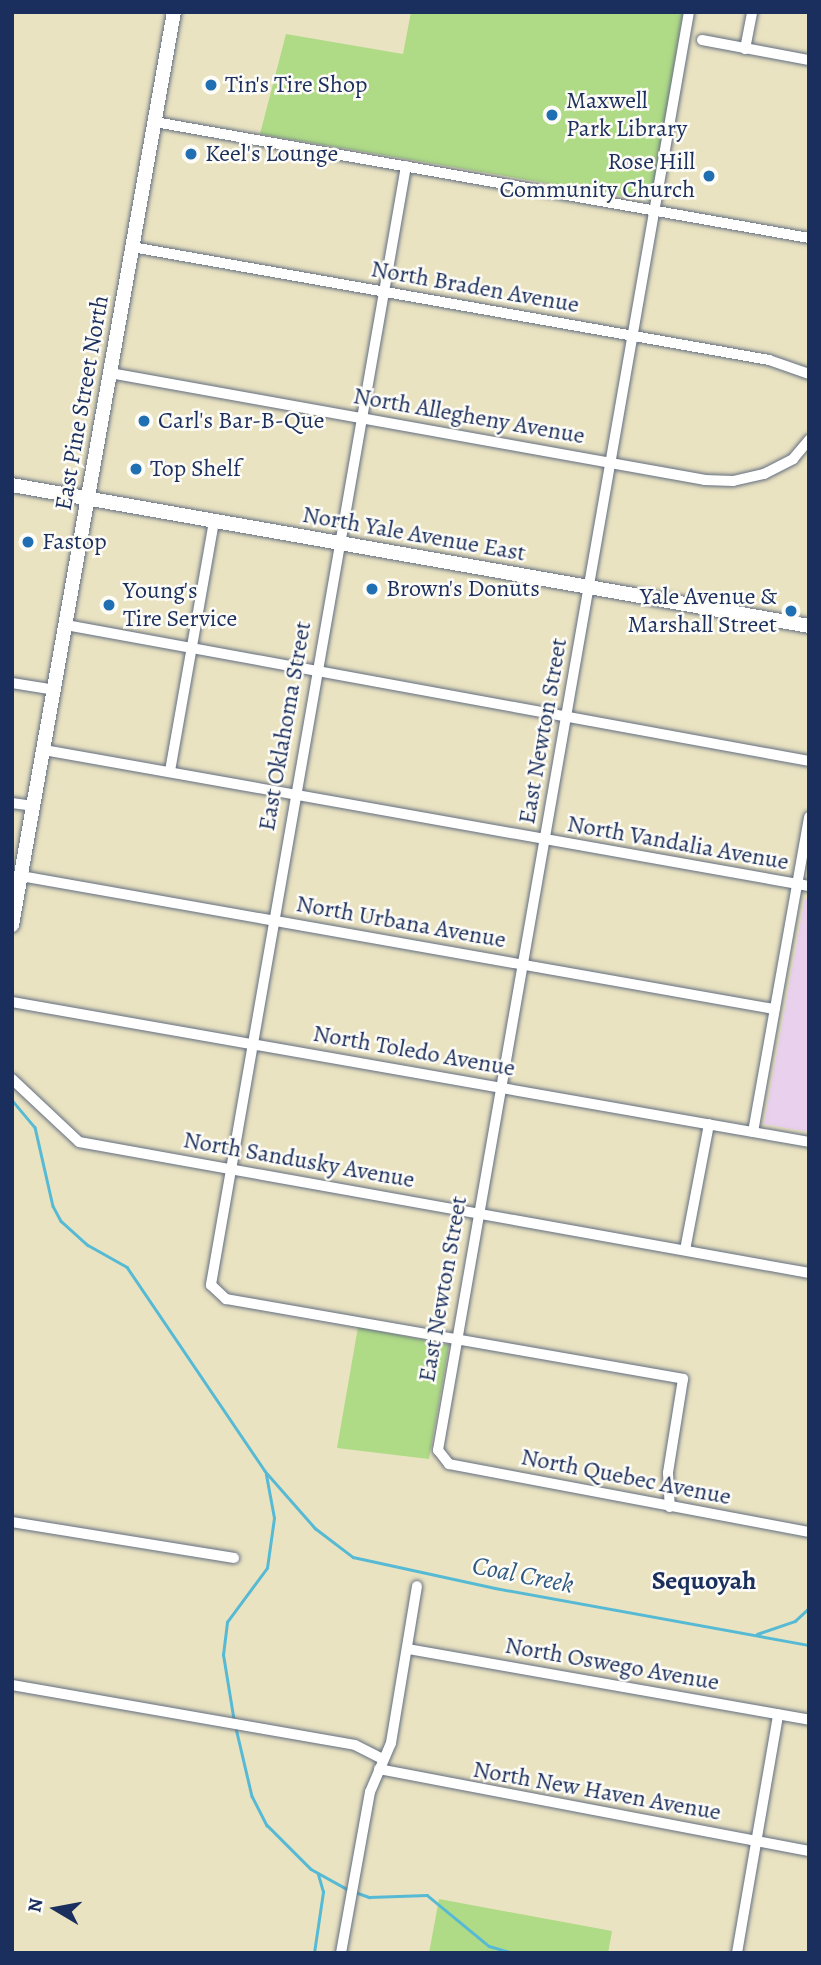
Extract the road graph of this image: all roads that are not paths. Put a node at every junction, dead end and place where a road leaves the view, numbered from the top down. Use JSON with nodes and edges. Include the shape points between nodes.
{"nodes":[{"id":1,"x":174,"y":12,"type":"edge"},
{"id":2,"x":689,"y":12,"type":"edge"},
{"id":3,"x":752,"y":12,"type":"edge"},
{"id":4,"x":702,"y":40,"type":"dead end"},
{"id":5,"x":745,"y":49,"type":"junction"},
{"id":6,"x":809,"y":60,"type":"edge"},
{"id":7,"x":155,"y":122,"type":"junction"},
{"id":8,"x":406,"y":166,"type":"junction"},
{"id":9,"x":657,"y":210,"type":"junction"},
{"id":10,"x":809,"y":238,"type":"edge"},
{"id":11,"x":132,"y":247,"type":"junction"},
{"id":12,"x":383,"y":292,"type":"junction"},
{"id":13,"x":634,"y":336,"type":"junction"},
{"id":14,"x":110,"y":373,"type":"junction"},
{"id":15,"x":809,"y":374,"type":"edge"},
{"id":16,"x":361,"y":418,"type":"junction"},
{"id":17,"x":809,"y":440,"type":"edge"},
{"id":18,"x":612,"y":463,"type":"junction"},
{"id":19,"x":12,"y":485,"type":"edge"},
{"id":20,"x":88,"y":499,"type":"junction"},
{"id":21,"x":215,"y":521,"type":"junction"},
{"id":22,"x":338,"y":543,"type":"junction"},
{"id":23,"x":590,"y":588,"type":"junction"},
{"id":24,"x":66,"y":625,"type":"junction"},
{"id":25,"x":809,"y":626,"type":"edge"},
{"id":26,"x":192,"y":647,"type":"junction"},
{"id":27,"x":316,"y":671,"type":"junction"},
{"id":28,"x":12,"y":683,"type":"edge"},
{"id":29,"x":55,"y":691,"type":"junction"},
{"id":30,"x":567,"y":718,"type":"junction"},
{"id":31,"x":44,"y":750,"type":"junction"},
{"id":32,"x":809,"y":761,"type":"edge"},
{"id":33,"x":170,"y":771,"type":"junction"},
{"id":34,"x":295,"y":795,"type":"junction"},
{"id":35,"x":12,"y":803,"type":"edge"},
{"id":36,"x":33,"y":806,"type":"junction"},
{"id":37,"x":809,"y":817,"type":"edge"},
{"id":38,"x":546,"y":841,"type":"junction"},
{"id":39,"x":21,"y":876,"type":"junction"},
{"id":40,"x":796,"y":886,"type":"junction"},
{"id":41,"x":809,"y":886,"type":"edge"},
{"id":42,"x":272,"y":920,"type":"junction"},
{"id":43,"x":12,"y":925,"type":"edge"},
{"id":44,"x":524,"y":965,"type":"junction"},
{"id":45,"x":12,"y":1002,"type":"edge"},
{"id":46,"x":774,"y":1009,"type":"junction"},
{"id":47,"x":251,"y":1043,"type":"junction"},
{"id":48,"x":12,"y":1079,"type":"edge"},
{"id":49,"x":500,"y":1087,"type":"junction"},
{"id":50,"x":709,"y":1125,"type":"junction"},
{"id":51,"x":753,"y":1132,"type":"junction"},
{"id":52,"x":809,"y":1142,"type":"edge"},
{"id":53,"x":229,"y":1169,"type":"junction"},
{"id":54,"x":477,"y":1214,"type":"junction"},
{"id":55,"x":685,"y":1250,"type":"junction"},
{"id":56,"x":809,"y":1273,"type":"edge"},
{"id":57,"x":455,"y":1340,"type":"junction"},
{"id":58,"x":439,"y":1456,"type":"joint"},
{"id":59,"x":670,"y":1507,"type":"junction"},
{"id":60,"x":12,"y":1522,"type":"edge"},
{"id":61,"x":807,"y":1532,"type":"edge"},
{"id":62,"x":234,"y":1558,"type":"dead end"},
{"id":63,"x":417,"y":1586,"type":"dead end"},
{"id":64,"x":408,"y":1649,"type":"junction"},
{"id":65,"x":12,"y":1685,"type":"edge"},
{"id":66,"x":778,"y":1715,"type":"junction"},
{"id":67,"x":809,"y":1720,"type":"edge"},
{"id":68,"x":383,"y":1759,"type":"junction"},
{"id":69,"x":379,"y":1769,"type":"junction"},
{"id":70,"x":756,"y":1842,"type":"junction"},
{"id":71,"x":809,"y":1851,"type":"edge"},
{"id":72,"x":341,"y":1953,"type":"edge"},
{"id":73,"x":737,"y":1953,"type":"edge"}],
"edges":[{"from":1,"to":7,"type":"main road","name":"East Pine Street North"},
{"from":2,"to":9,"type":"street","name":"East Newton Street"},
{"from":3,"to":5,"type":"street"},
{"from":4,"to":5,"type":"street"},
{"from":5,"to":6,"type":"street"},
{"from":7,"to":8,"type":"street"},
{"from":7,"to":11,"type":"main road","name":"East Pine Street North"},
{"from":8,"to":9,"type":"street"},
{"from":8,"to":12,"type":"street","name":"East Oklahoma Street"},
{"from":9,"to":10,"type":"street"},
{"from":9,"to":13,"type":"street","name":"East Newton Street"},
{"from":11,"to":12,"type":"street","name":"North Braden Avenue"},
{"from":11,"to":14,"type":"main road","name":"East Pine Street North"},
{"from":12,"to":13,"type":"street","name":"North Braden Avenue"},
{"from":12,"to":16,"type":"street","name":"East Oklahoma Street"},
{"from":13,"to":15,"type":"street","name":"North Braden Avenue","via":[[779,362]]},
{"from":13,"to":18,"type":"street","name":"East Newton Street"},
{"from":14,"to":16,"type":"street","name":"North Allegheny Avenue"},
{"from":14,"to":20,"type":"main road","name":"East Pine Street North"},
{"from":16,"to":18,"type":"street","name":"North Allegheny Avenue"},
{"from":16,"to":22,"type":"street","name":"East Oklahoma Street"},
{"from":17,"to":18,"type":"street","name":"North Allegheny Avenue","via":[[793,459],[764,474],[733,481]]},
{"from":18,"to":23,"type":"street","name":"East Newton Street"},
{"from":19,"to":20,"type":"main road","name":"North Yale Avenue East"},
{"from":20,"to":21,"type":"main road","name":"North Yale Avenue East"},
{"from":20,"to":24,"type":"main road","name":"East Pine Street North"},
{"from":21,"to":22,"type":"main road","name":"North Yale Avenue East"},
{"from":21,"to":26,"type":"street"},
{"from":22,"to":23,"type":"main road","name":"North Yale Avenue East"},
{"from":22,"to":27,"type":"street","name":"East Oklahoma Street"},
{"from":23,"to":25,"type":"main road","name":"North Yale Avenue East"},
{"from":23,"to":30,"type":"street","name":"East Newton Street"},
{"from":24,"to":26,"type":"street"},
{"from":24,"to":29,"type":"main road","name":"East Pine Street North"},
{"from":26,"to":27,"type":"street"},
{"from":26,"to":33,"type":"street"},
{"from":27,"to":30,"type":"street"},
{"from":27,"to":34,"type":"street","name":"East Oklahoma Street"},
{"from":28,"to":29,"type":"street"},
{"from":29,"to":31,"type":"main road","name":"East Pine Street North"},
{"from":30,"to":32,"type":"street"},
{"from":30,"to":38,"type":"street","name":"East Newton Street"},
{"from":31,"to":33,"type":"street","name":"North Vandalia Avenue"},
{"from":31,"to":36,"type":"main road","name":"East Pine Street North"},
{"from":33,"to":34,"type":"street","name":"North Vandalia Avenue"},
{"from":34,"to":38,"type":"street","name":"North Vandalia Avenue"},
{"from":34,"to":42,"type":"street","name":"East Oklahoma Street"},
{"from":35,"to":36,"type":"street"},
{"from":36,"to":39,"type":"main road","name":"East Pine Street North"},
{"from":37,"to":40,"type":"street"},
{"from":38,"to":40,"type":"street","name":"North Vandalia Avenue"},
{"from":38,"to":44,"type":"street","name":"East Newton Street"},
{"from":39,"to":42,"type":"street","name":"North Urbana Avenue"},
{"from":39,"to":43,"type":"main road","name":"East Pine Street North"},
{"from":40,"to":41,"type":"street","name":"North Vandalia Avenue"},
{"from":40,"to":46,"type":"street"},
{"from":42,"to":44,"type":"street","name":"North Urbana Avenue"},
{"from":42,"to":47,"type":"street","name":"East Oklahoma Street"},
{"from":44,"to":46,"type":"street","name":"North Urbana Avenue"},
{"from":44,"to":49,"type":"street","name":"East Newton Street"},
{"from":45,"to":47,"type":"street","name":"North Toledo Avenue"},
{"from":46,"to":51,"type":"street"},
{"from":47,"to":49,"type":"street","name":"North Toledo Avenue"},
{"from":47,"to":53,"type":"street","name":"East Oklahoma Street"},
{"from":48,"to":53,"type":"street","name":"North Sandusky Avenue","via":[[79,1142]]},
{"from":49,"to":50,"type":"street","name":"North Toledo Avenue"},
{"from":49,"to":54,"type":"street","name":"East Newton Street"},
{"from":50,"to":51,"type":"street","name":"North Toledo Avenue"},
{"from":50,"to":55,"type":"street"},
{"from":51,"to":52,"type":"street","name":"North Toledo Avenue"},
{"from":53,"to":54,"type":"street","name":"North Sandusky Avenue"},
{"from":53,"to":57,"type":"street","name":"East Oklahoma Street","via":[[210,1276],[214,1292],[226,1299]]},
{"from":54,"to":55,"type":"street","name":"North Sandusky Avenue"},
{"from":54,"to":57,"type":"street","name":"East Newton Street"},
{"from":55,"to":56,"type":"street","name":"North Sandusky Avenue"},
{"from":57,"to":58,"type":"street","name":"East Newton Street","via":[[437,1444]]},
{"from":57,"to":59,"type":"street","via":[[683,1379],[668,1473]]},
{"from":58,"to":59,"type":"street","name":"North Quebec Avenue","via":[[449,1464]]},
{"from":59,"to":61,"type":"street","name":"North Quebec Avenue"},
{"from":60,"to":62,"type":"street"},
{"from":63,"to":64,"type":"street"},
{"from":64,"to":66,"type":"street","name":"North Oswego Avenue"},
{"from":64,"to":68,"type":"street","via":[[391,1743]]},
{"from":65,"to":68,"type":"street","via":[[366,1747]]},
{"from":66,"to":67,"type":"street","name":"North Oswego Avenue"},
{"from":66,"to":70,"type":"street"},
{"from":68,"to":69,"type":"street"},
{"from":69,"to":70,"type":"street","name":"North New Haven Avenue"},
{"from":69,"to":72,"type":"street","via":[[370,1793]]},
{"from":70,"to":71,"type":"street","name":"North New Haven Avenue"},
{"from":70,"to":73,"type":"street"}]}
